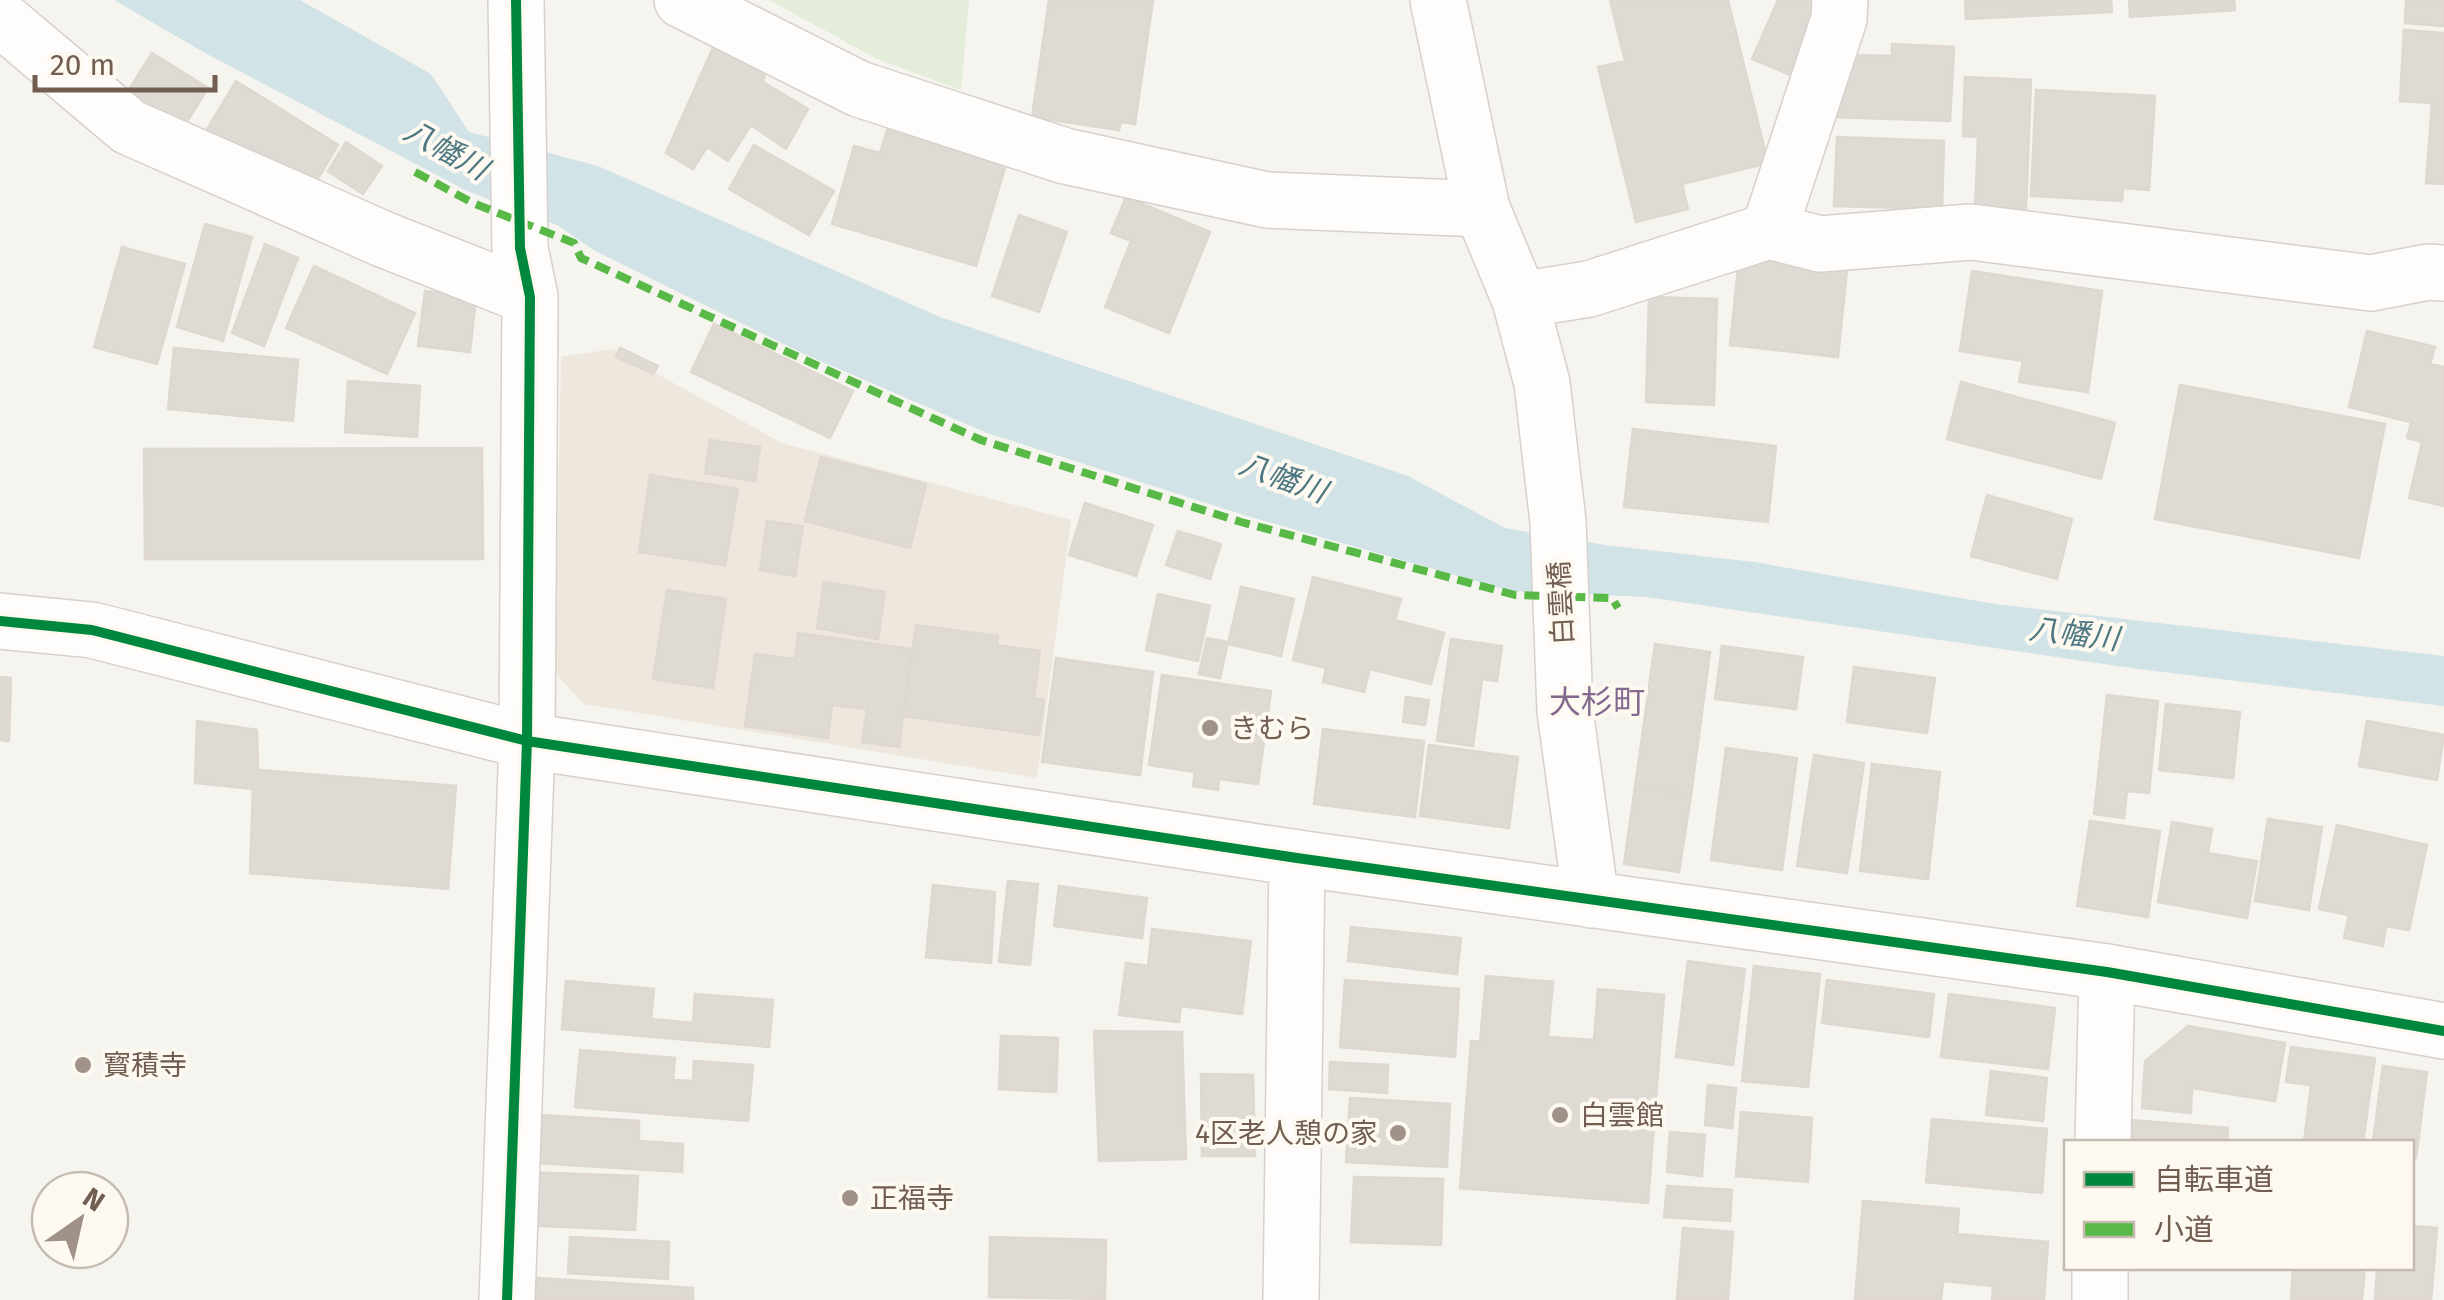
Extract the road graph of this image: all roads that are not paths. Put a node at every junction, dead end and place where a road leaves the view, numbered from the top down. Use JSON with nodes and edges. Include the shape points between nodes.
{"nodes":[{"id":1,"x":516,"y":0,"type":"edge"},
{"id":2,"x":682,"y":0,"type":"edge"},
{"id":3,"x":1438,"y":0,"type":"edge"},
{"id":4,"x":1840,"y":0,"type":"edge"},
{"id":5,"x":0,"y":18,"type":"edge"},
{"id":6,"x":1482,"y":209,"type":"junction"},
{"id":7,"x":1768,"y":231,"type":"junction"},
{"id":8,"x":525,"y":273,"type":"junction"},
{"id":9,"x":2444,"y":273,"type":"edge"},
{"id":10,"x":1520,"y":300,"type":"junction"},
{"id":11,"x":0,"y":621,"type":"edge"},
{"id":12,"x":527,"y":741,"type":"junction"},
{"id":13,"x":1297,"y":858,"type":"junction"},
{"id":14,"x":1591,"y":900,"type":"junction"},
{"id":15,"x":2106,"y":972,"type":"junction"},
{"id":16,"x":2444,"y":1031,"type":"edge"},
{"id":17,"x":2103,"y":1140,"type":"edge"},
{"id":18,"x":2100,"y":1270,"type":"edge"},
{"id":19,"x":507,"y":1300,"type":"edge"},
{"id":20,"x":1290,"y":1300,"type":"edge"},
{"id":21,"x":2100,"y":1300,"type":"edge"}],
"edges":[{"from":1,"to":8,"type":"street"},
{"from":2,"to":6,"type":"street","via":[[859,89],[1065,156],[1267,200]]},
{"from":3,"to":6,"type":"street","name":"白雲橋"},
{"from":4,"to":7,"type":"street"},
{"from":5,"to":8,"type":"street","via":[[128,127],[386,240]]},
{"from":6,"to":10,"type":"street","name":"白雲橋"},
{"from":7,"to":9,"type":"street","via":[[1820,244],[1970,232],[2371,283]]},
{"from":7,"to":10,"type":"street","via":[[1590,289]]},
{"from":8,"to":12,"type":"street"},
{"from":10,"to":14,"type":"street","name":"白雲橋","via":[[1542,383],[1558,522],[1565,712]]},
{"from":11,"to":12,"type":"street","via":[[92,630]]},
{"from":12,"to":13,"type":"street"},
{"from":12,"to":19,"type":"street"},
{"from":13,"to":14,"type":"street"},
{"from":13,"to":20,"type":"street"},
{"from":14,"to":15,"type":"street"},
{"from":15,"to":16,"type":"street"},
{"from":15,"to":17,"type":"street"},
{"from":18,"to":21,"type":"street"}]}
